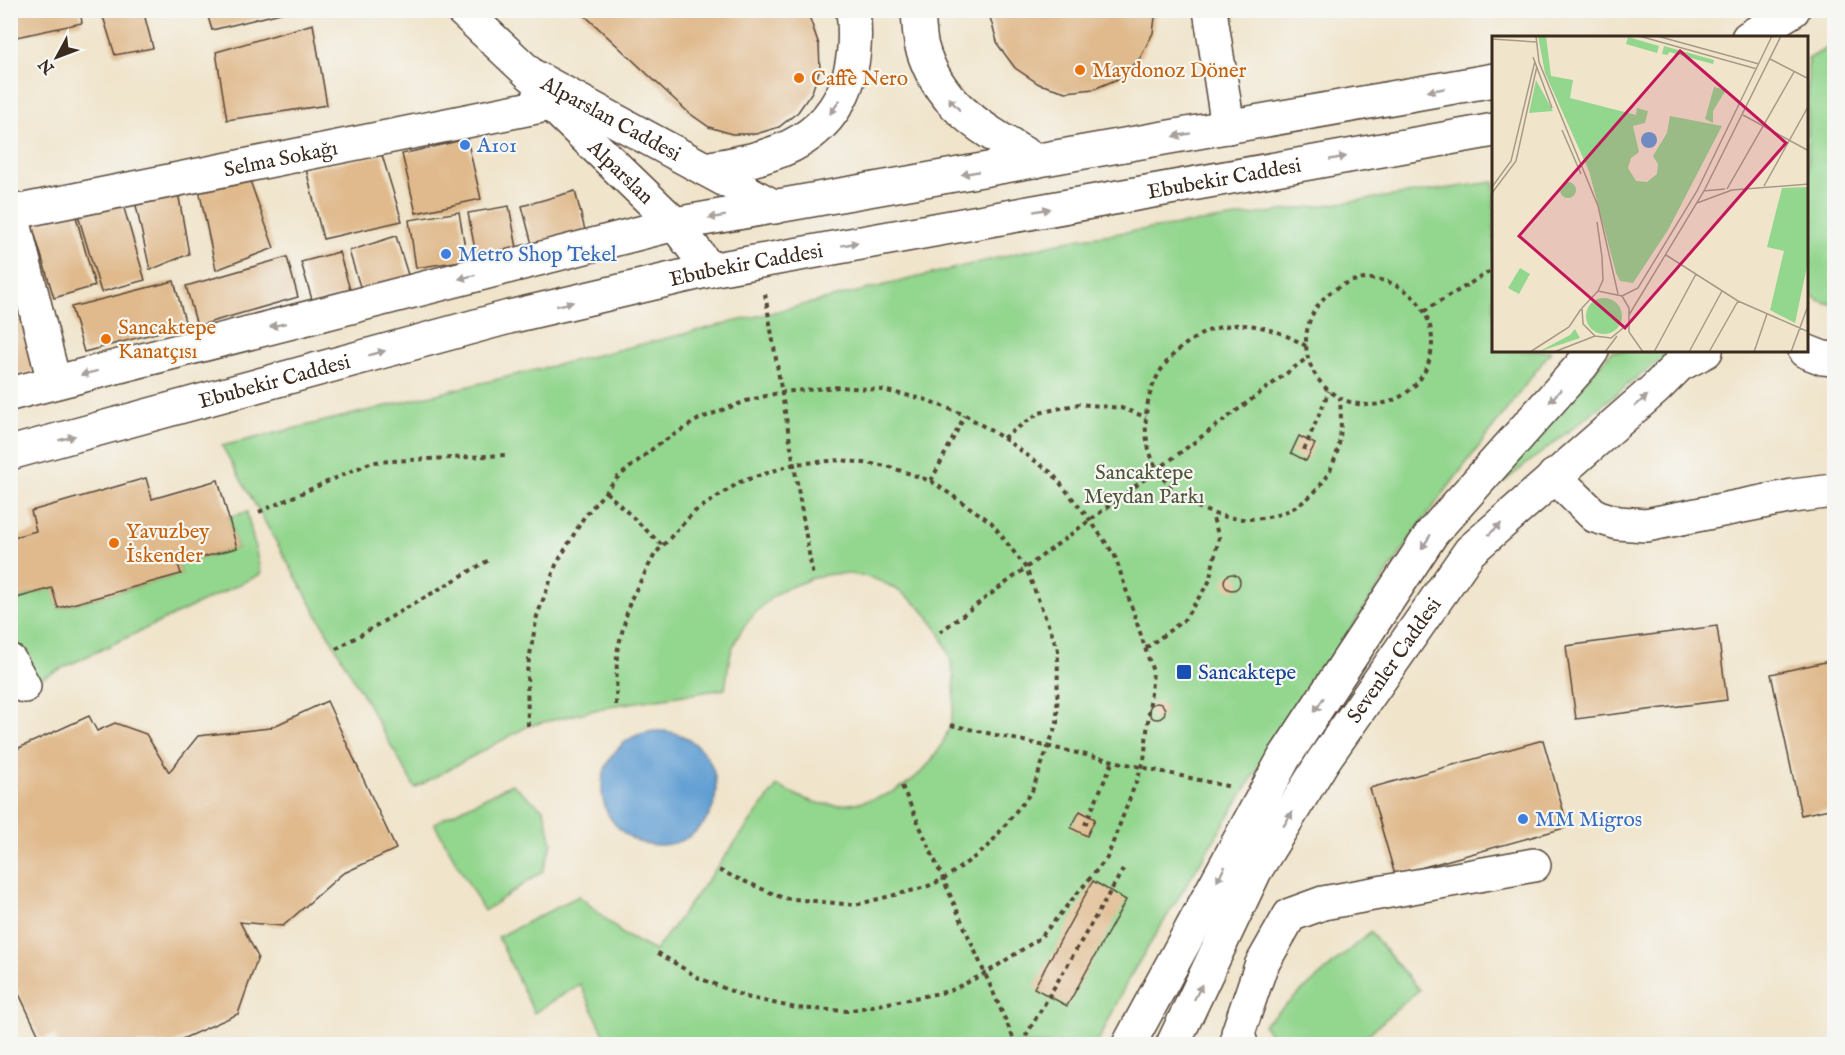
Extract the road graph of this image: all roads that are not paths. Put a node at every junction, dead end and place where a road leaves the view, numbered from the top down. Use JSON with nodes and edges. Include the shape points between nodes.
{"nodes":[{"id":1,"x":462,"y":10,"type":"edge"},
{"id":2,"x":853,"y":10,"type":"edge"},
{"id":3,"x":918,"y":10,"type":"edge"},
{"id":4,"x":1210,"y":10,"type":"edge"},
{"id":5,"x":1793,"y":10,"type":"edge"},
{"id":6,"x":1748,"y":36,"type":"edge"},
{"id":7,"x":531,"y":75,"type":"junction"},
{"id":8,"x":1492,"y":80,"type":"edge"},
{"id":9,"x":551,"y":104,"type":"junction"},
{"id":10,"x":1228,"y":127,"type":"junction"},
{"id":11,"x":1492,"y":130,"type":"edge"},
{"id":12,"x":1036,"y":161,"type":"junction"},
{"id":13,"x":705,"y":169,"type":"junction"},
{"id":14,"x":775,"y":207,"type":"junction"},
{"id":15,"x":11,"y":211,"type":"edge"},
{"id":16,"x":675,"y":224,"type":"junction"},
{"id":17,"x":710,"y":270,"type":"junction"},
{"id":18,"x":1591,"y":352,"type":"edge"},
{"id":19,"x":1704,"y":352,"type":"edge"},
{"id":20,"x":1808,"y":352,"type":"edge"},
{"id":21,"x":1834,"y":359,"type":"edge"},
{"id":22,"x":54,"y":382,"type":"junction"},
{"id":23,"x":10,"y":394,"type":"edge"},
{"id":24,"x":10,"y":453,"type":"edge"},
{"id":25,"x":1554,"y":476,"type":"junction"},
{"id":26,"x":1834,"y":491,"type":"edge"},
{"id":27,"x":1534,"y":865,"type":"dead end"},
{"id":28,"x":1129,"y":1044,"type":"edge"},
{"id":29,"x":1173,"y":1044,"type":"edge"},
{"id":30,"x":1241,"y":1044,"type":"edge"}],
"edges":[{"from":1,"to":7,"type":"main road","name":"Alparslan Caddesi"},
{"from":2,"to":13,"type":"main road","one_way":true,"via":[[851,75],[844,95],[829,116],[790,146]]},
{"from":12,"to":3,"type":"main road","one_way":true,"via":[[967,117],[943,91],[921,45]]},
{"from":4,"to":10,"type":"main road"},
{"from":5,"to":6,"type":"main road"},
{"from":7,"to":9,"type":"main road","name":"Alparslan"},
{"from":7,"to":13,"type":"main road","name":"Alparslan Caddesi"},
{"from":8,"to":10,"type":"main road","one_way":true},
{"from":9,"to":15,"type":"main road","name":"Selma Sokağı"},
{"from":9,"to":16,"type":"main road","name":"Alparslan"},
{"from":10,"to":12,"type":"main road","one_way":true},
{"from":17,"to":11,"type":"main road","name":"Ebubekir Caddesi","one_way":true},
{"from":12,"to":14,"type":"main road","one_way":true},
{"from":13,"to":14,"type":"main road","name":"Alparslan Caddesi"},
{"from":14,"to":16,"type":"main road","one_way":true},
{"from":15,"to":22,"type":"main road"},
{"from":16,"to":17,"type":"main road","name":"Alparslan"},
{"from":16,"to":22,"type":"main road","one_way":true},
{"from":24,"to":17,"type":"main road","name":"Ebubekir Caddesi","one_way":true,"via":[[510,317]]},
{"from":18,"to":28,"type":"main road","name":"Sevenler Caddesi","one_way":true,"via":[[1432,533],[1284,758]]},
{"from":25,"to":19,"type":"main road","name":"Sevenler Caddesi","one_way":true,"via":[[1679,364]]},
{"from":20,"to":21,"type":"main road"},
{"from":22,"to":23,"type":"main road"},
{"from":25,"to":26,"type":"main road","via":[[1595,516],[1646,525]]},
{"from":29,"to":25,"type":"main road","name":"Sevenler Caddesi","one_way":true,"via":[[1255,872],[1323,761],[1470,551]]},
{"from":27,"to":30,"type":"main road","via":[[1323,903],[1290,915],[1261,966],[1238,1033]]}]}
